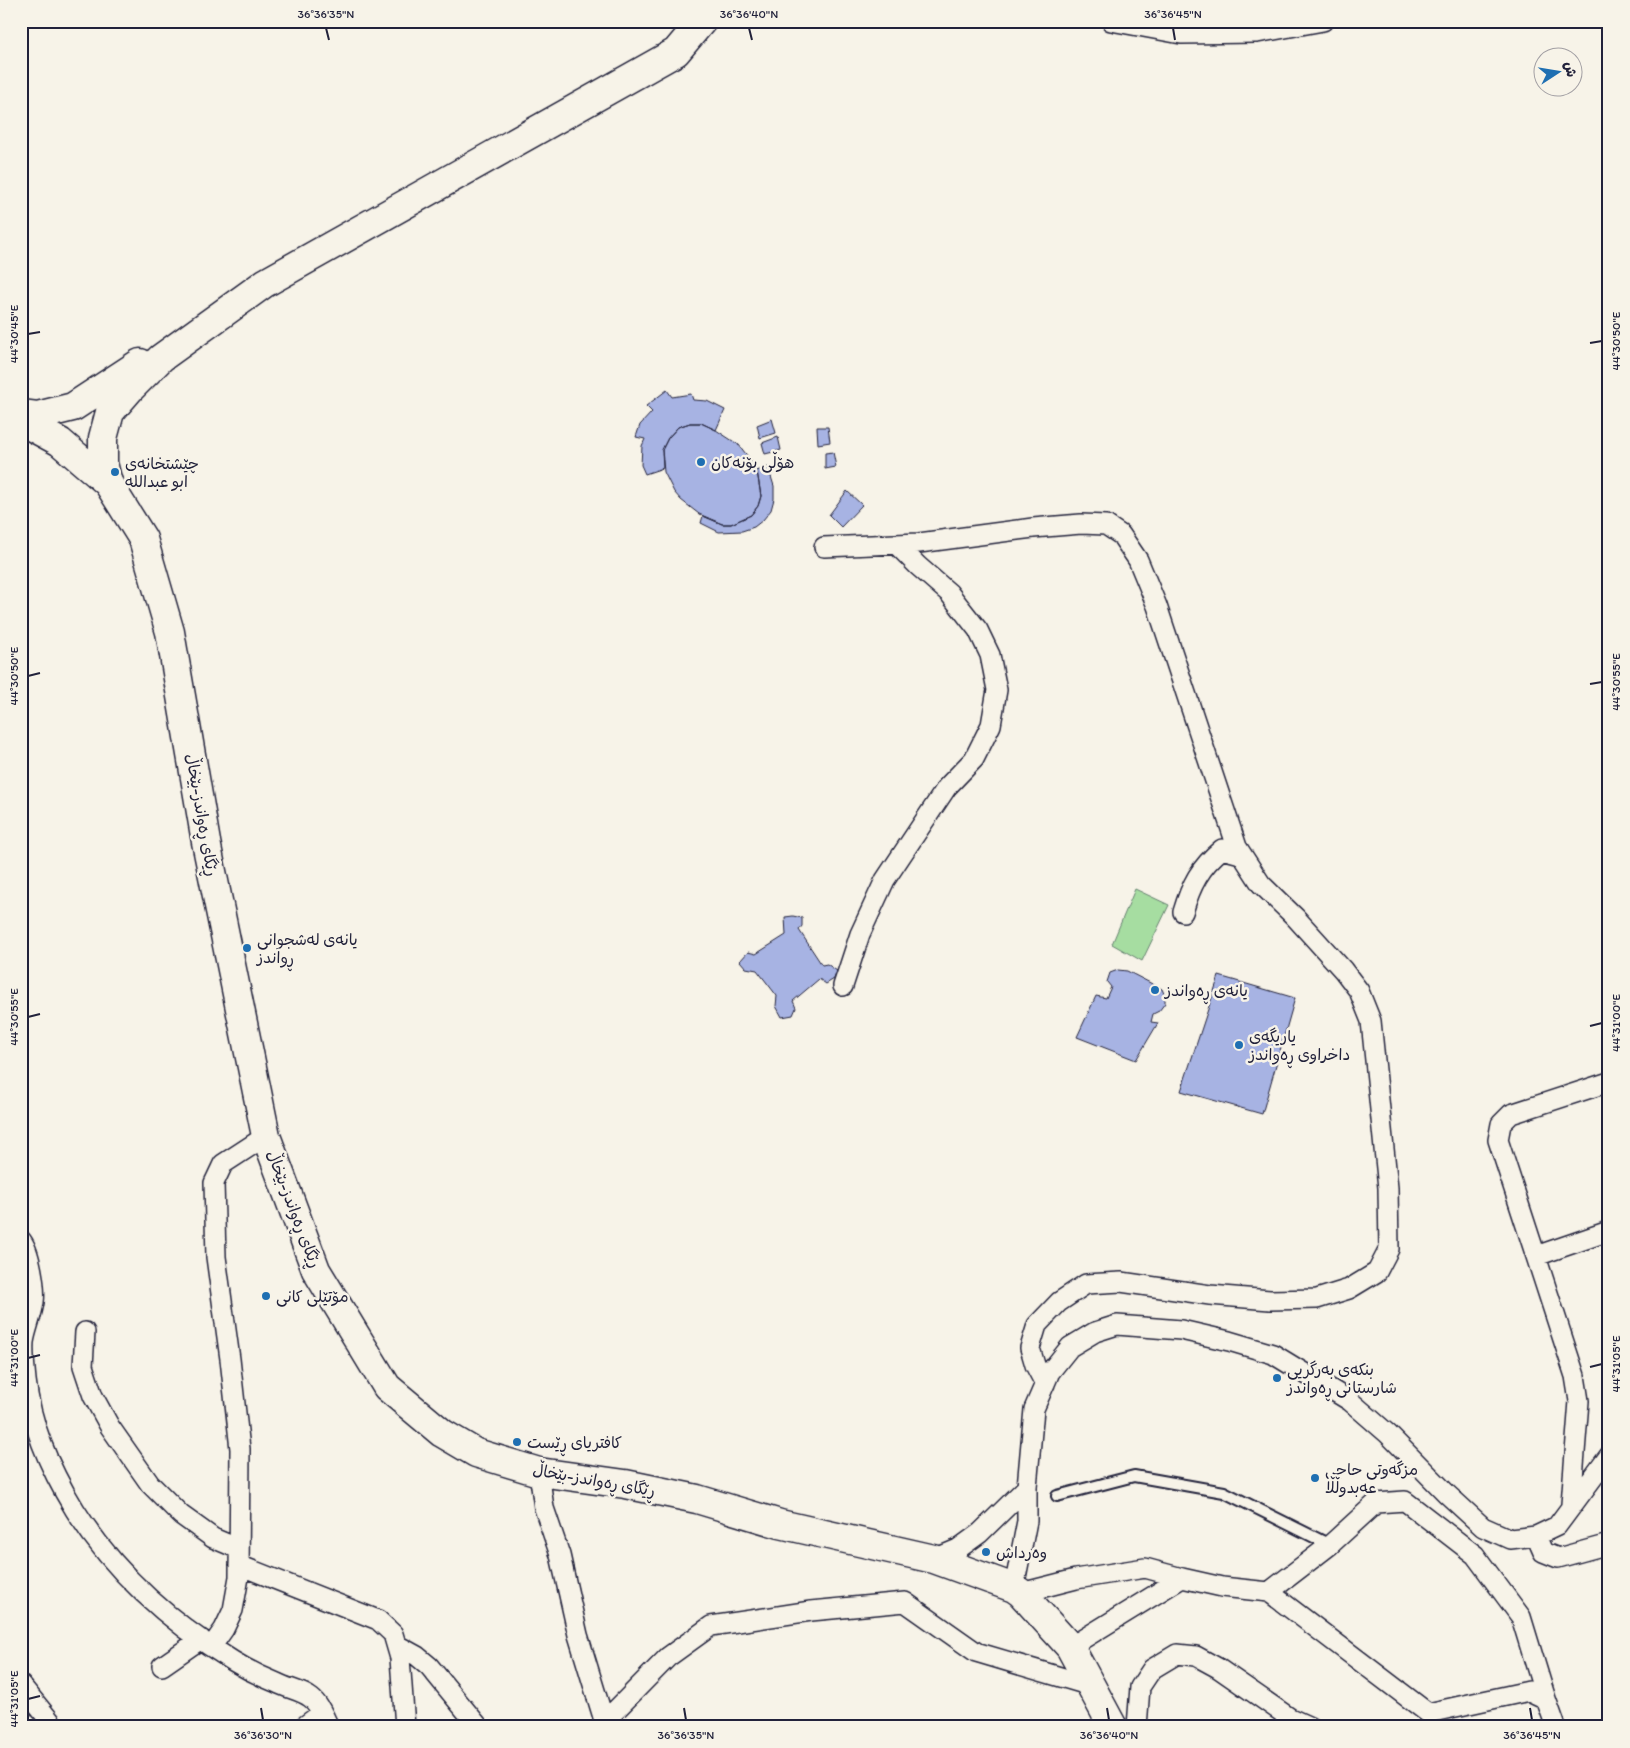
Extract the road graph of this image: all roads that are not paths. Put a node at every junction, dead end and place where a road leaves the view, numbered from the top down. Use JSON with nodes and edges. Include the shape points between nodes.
{"nodes":[{"id":1,"x":702,"y":21,"type":"edge"},
{"id":2,"x":1111,"y":21,"type":"edge"},
{"id":3,"x":1323,"y":21,"type":"edge"},
{"id":4,"x":161,"y":358,"type":"junction"},
{"id":5,"x":21,"y":414,"type":"edge"},
{"id":6,"x":21,"y":420,"type":"edge"},
{"id":7,"x":108,"y":483,"type":"junction"},
{"id":8,"x":896,"y":544,"type":"junction"},
{"id":9,"x":824,"y":547,"type":"dead end"},
{"id":10,"x":1241,"y":854,"type":"junction"},
{"id":11,"x":1183,"y":912,"type":"dead end"},
{"id":12,"x":842,"y":986,"type":"dead end"},
{"id":13,"x":1609,"y":1082,"type":"edge"},
{"id":14,"x":266,"y":1136,"type":"junction"},
{"id":15,"x":1609,"y":1230,"type":"edge"},
{"id":16,"x":21,"y":1240,"type":"edge"},
{"id":17,"x":1536,"y":1256,"type":"junction"},
{"id":18,"x":86,"y":1332,"type":"dead end"},
{"id":19,"x":1045,"y":1384,"type":"junction"},
{"id":20,"x":1609,"y":1456,"type":"edge"},
{"id":21,"x":539,"y":1472,"type":"junction"},
{"id":22,"x":1027,"y":1487,"type":"junction"},
{"id":23,"x":1057,"y":1496,"type":"dead end"},
{"id":24,"x":1571,"y":1506,"type":"junction"},
{"id":25,"x":1536,"y":1536,"type":"junction"},
{"id":26,"x":1609,"y":1544,"type":"edge"},
{"id":27,"x":1330,"y":1545,"type":"junction"},
{"id":28,"x":239,"y":1557,"type":"junction"},
{"id":29,"x":934,"y":1559,"type":"junction"},
{"id":30,"x":1182,"y":1578,"type":"junction"},
{"id":31,"x":1017,"y":1590,"type":"junction"},
{"id":32,"x":1269,"y":1592,"type":"junction"},
{"id":33,"x":206,"y":1642,"type":"junction"},
{"id":34,"x":397,"y":1645,"type":"junction"},
{"id":35,"x":1070,"y":1647,"type":"junction"},
{"id":36,"x":162,"y":1666,"type":"dead end"},
{"id":37,"x":21,"y":1685,"type":"edge"},
{"id":38,"x":1091,"y":1686,"type":"junction"},
{"id":39,"x":1546,"y":1699,"type":"junction"},
{"id":40,"x":326,"y":1720,"type":"edge"},
{"id":41,"x":605,"y":1724,"type":"edge"},
{"id":42,"x":55,"y":1727,"type":"edge"},
{"id":43,"x":303,"y":1727,"type":"edge"},
{"id":44,"x":405,"y":1727,"type":"edge"},
{"id":45,"x":479,"y":1727,"type":"edge"},
{"id":46,"x":1113,"y":1727,"type":"edge"},
{"id":47,"x":1136,"y":1727,"type":"edge"},
{"id":48,"x":1310,"y":1727,"type":"edge"},
{"id":49,"x":1556,"y":1727,"type":"edge"}],
"edges":[{"from":1,"to":4,"type":"main road","via":[[676,52],[264,283]]},
{"from":2,"to":3,"type":"street","via":[[1180,34],[1257,34]]},
{"from":4,"to":5,"type":"main road","via":[[139,363],[72,407],[36,416]]},
{"from":4,"to":7,"type":"main road","via":[[110,412],[103,438],[103,463]]},
{"from":6,"to":7,"type":"main road","name":"ڕێگای ڕەواندز-بێخاڵ","via":[[60,442]]},
{"from":7,"to":14,"type":"main road","name":"ڕێگای ڕەواندز-بێخاڵ","via":[[143,539],[170,632],[206,842]]},
{"from":8,"to":9,"type":"street"},
{"from":8,"to":10,"type":"street","via":[[1081,524],[1106,525],[1121,535],[1138,560],[1157,606]]},
{"from":8,"to":12,"type":"street","via":[[949,593],[978,630],[990,655],[997,690],[991,725],[974,759],[947,787],[885,880],[860,934]]},
{"from":10,"to":11,"type":"street","via":[[1222,849],[1210,859],[1190,890]]},
{"from":10,"to":19,"type":"street","via":[[1261,884],[1343,970],[1358,991],[1371,1021],[1388,1188],[1389,1249],[1377,1272],[1349,1289],[1317,1299],[1270,1300],[1210,1295],[1121,1282],[1086,1284],[1059,1302],[1037,1325],[1030,1348]]},
{"from":13,"to":17,"type":"street","via":[[1511,1114],[1502,1124],[1498,1140]]},
{"from":14,"to":21,"type":"main road","name":"ڕێگای ڕەواندز-بێخاڵ","via":[[316,1270],[387,1387],[442,1433],[476,1453]]},
{"from":14,"to":28,"type":"street","via":[[223,1164],[214,1183],[216,1257],[240,1449]]},
{"from":15,"to":17,"type":"street"},
{"from":16,"to":33,"type":"street","via":[[32,1269],[35,1300],[24,1344],[26,1382],[34,1424],[50,1464],[75,1510],[108,1556],[168,1616]]},
{"from":17,"to":24,"type":"street","via":[[1579,1401]]},
{"from":18,"to":28,"type":"street","via":[[83,1366],[93,1396],[110,1427],[150,1484],[181,1515]]},
{"from":19,"to":22,"type":"street","via":[[1034,1409]]},
{"from":19,"to":25,"type":"street","via":[[1050,1372],[1070,1347],[1095,1332],[1117,1325],[1181,1330],[1264,1351],[1350,1401],[1483,1527],[1510,1538]]},
{"from":20,"to":24,"type":"street"},
{"from":21,"to":29,"type":"main road","name":"ڕێگای ڕەواندز-بێخاڵ","via":[[661,1492],[780,1524]]},
{"from":21,"to":41,"type":"street","via":[[544,1508],[560,1555],[578,1635]]},
{"from":22,"to":29,"type":"street","via":[[980,1533],[958,1549]]},
{"from":22,"to":31,"type":"street","via":[[1027,1521]]},
{"from":23,"to":27,"type":"lane","via":[[1134,1476],[1215,1490]]},
{"from":24,"to":25,"type":"street","via":[[1557,1526]]},
{"from":25,"to":26,"type":"street","via":[[1543,1552],[1558,1558]]},
{"from":27,"to":32,"type":"street"},
{"from":27,"to":39,"type":"street","via":[[1376,1503],[1405,1501],[1475,1555],[1521,1617]]},
{"from":28,"to":33,"type":"street","via":[[233,1610],[224,1628]]},
{"from":28,"to":34,"type":"street","via":[[378,1620],[393,1634]]},
{"from":29,"to":31,"type":"main road","name":"ڕێگای ڕەواندز-بێخاڵ"},
{"from":30,"to":31,"type":"street","via":[[1145,1568]]},
{"from":30,"to":32,"type":"street","via":[[1222,1587]]},
{"from":30,"to":35,"type":"street"},
{"from":31,"to":35,"type":"main road","name":"ڕێگای ڕەواندز-بێخاڵ"},
{"from":32,"to":39,"type":"street","via":[[1428,1713],[1529,1691]]},
{"from":33,"to":36,"type":"street"},
{"from":33,"to":40,"type":"street","via":[[233,1661],[312,1698]]},
{"from":34,"to":44,"type":"street"},
{"from":34,"to":45,"type":"street","via":[[429,1666]]},
{"from":35,"to":38,"type":"main road","name":"ڕێگای ڕەواندز-بێخاڵ"},
{"from":37,"to":42,"type":"street"},
{"from":38,"to":41,"type":"street","via":[[976,1652],[905,1602],[811,1611],[712,1626],[668,1657]]},
{"from":38,"to":46,"type":"main road","name":"ڕێگای ڕەواندز-بێخاڵ"},
{"from":39,"to":49,"type":"street"},
{"from":40,"to":43,"type":"street"},
{"from":47,"to":48,"type":"street","via":[[1140,1687],[1152,1668],[1177,1654],[1196,1656],[1218,1668],[1290,1718]]}]}
